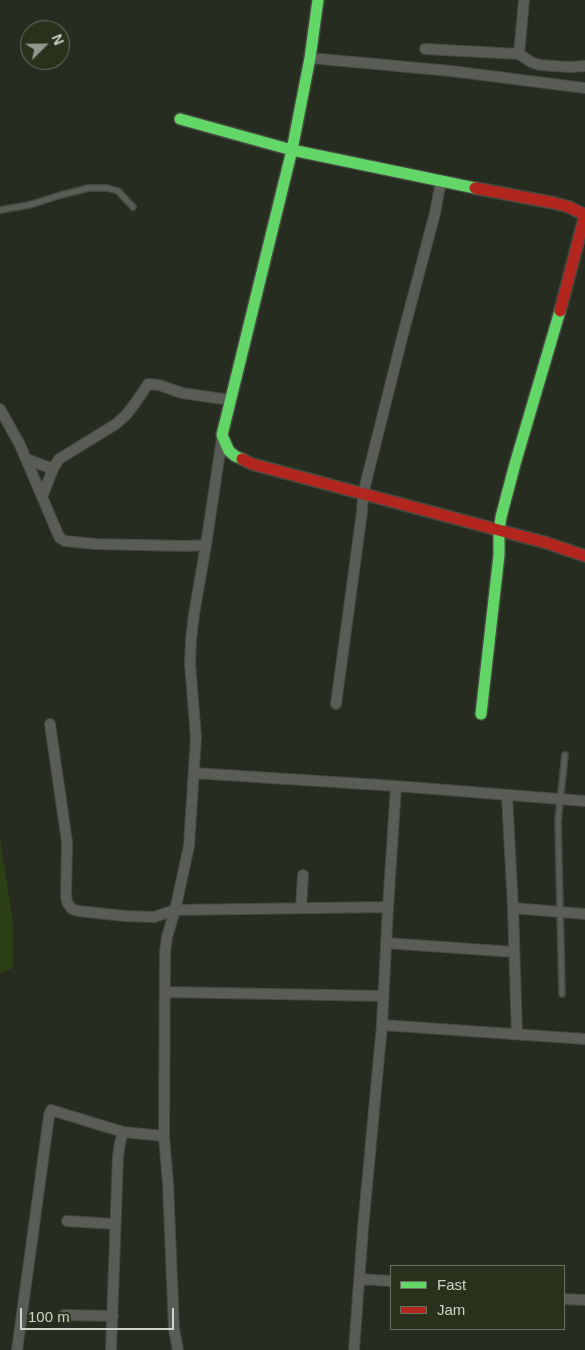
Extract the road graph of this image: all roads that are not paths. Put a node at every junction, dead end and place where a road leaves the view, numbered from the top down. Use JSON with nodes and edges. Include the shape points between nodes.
{"nodes":[{"id":1,"x":318,"y":0,"type":"edge"},
{"id":2,"x":524,"y":0,"type":"edge"},
{"id":3,"x":425,"y":49,"type":"dead end"},
{"id":4,"x":520,"y":54,"type":"junction"},
{"id":5,"x":310,"y":58,"type":"junction"},
{"id":6,"x":585,"y":66,"type":"edge"},
{"id":7,"x":585,"y":88,"type":"edge"},
{"id":8,"x":180,"y":119,"type":"dead end"},
{"id":9,"x":292,"y":150,"type":"junction"},
{"id":10,"x":441,"y":181,"type":"junction"},
{"id":11,"x":133,"y":207,"type":"dead end"},
{"id":12,"x":0,"y":210,"type":"edge"},
{"id":13,"x":585,"y":215,"type":"edge"},
{"id":14,"x":230,"y":400,"type":"junction"},
{"id":15,"x":0,"y":409,"type":"edge"},
{"id":16,"x":222,"y":435,"type":"junction"},
{"id":17,"x":26,"y":459,"type":"junction"},
{"id":18,"x":53,"y":470,"type":"junction"},
{"id":19,"x":363,"y":494,"type":"junction"},
{"id":20,"x":42,"y":497,"type":"junction"},
{"id":21,"x":499,"y":531,"type":"junction"},
{"id":22,"x":206,"y":545,"type":"junction"},
{"id":23,"x":585,"y":556,"type":"edge"},
{"id":24,"x":336,"y":704,"type":"dead end"},
{"id":25,"x":481,"y":714,"type":"dead end"},
{"id":26,"x":50,"y":724,"type":"dead end"},
{"id":27,"x":566,"y":755,"type":"dead end"},
{"id":28,"x":194,"y":774,"type":"junction"},
{"id":29,"x":396,"y":786,"type":"junction"},
{"id":30,"x":507,"y":795,"type":"junction"},
{"id":31,"x":561,"y":799,"type":"junction"},
{"id":32,"x":585,"y":801,"type":"edge"},
{"id":33,"x":303,"y":875,"type":"dead end"},
{"id":34,"x":388,"y":907,"type":"junction"},
{"id":35,"x":301,"y":908,"type":"junction"},
{"id":36,"x":513,"y":908,"type":"junction"},
{"id":37,"x":175,"y":910,"type":"junction"},
{"id":38,"x":560,"y":912,"type":"junction"},
{"id":39,"x":585,"y":914,"type":"edge"},
{"id":40,"x":386,"y":943,"type":"junction"},
{"id":41,"x":514,"y":952,"type":"junction"},
{"id":42,"x":165,"y":992,"type":"junction"},
{"id":43,"x":562,"y":994,"type":"dead end"},
{"id":44,"x":383,"y":996,"type":"junction"},
{"id":45,"x":382,"y":1025,"type":"junction"},
{"id":46,"x":517,"y":1034,"type":"junction"},
{"id":47,"x":585,"y":1039,"type":"edge"},
{"id":48,"x":123,"y":1132,"type":"junction"},
{"id":49,"x":164,"y":1136,"type":"junction"},
{"id":50,"x":67,"y":1222,"type":"dead end"},
{"id":51,"x":116,"y":1224,"type":"junction"},
{"id":52,"x":360,"y":1279,"type":"junction"},
{"id":53,"x":390,"y":1281,"type":"edge"},
{"id":54,"x":565,"y":1299,"type":"edge"},
{"id":55,"x":585,"y":1300,"type":"edge"},
{"id":56,"x":64,"y":1315,"type":"dead end"},
{"id":57,"x":113,"y":1316,"type":"junction"},
{"id":58,"x":17,"y":1350,"type":"edge"},
{"id":59,"x":111,"y":1350,"type":"edge"},
{"id":60,"x":178,"y":1350,"type":"edge"},
{"id":61,"x":354,"y":1350,"type":"edge"}],
"edges":[{"from":1,"to":5,"type":"street"},
{"from":2,"to":4,"type":"street"},
{"from":3,"to":4,"type":"street"},
{"from":4,"to":6,"type":"street","via":[[540,66]]},
{"from":5,"to":7,"type":"street"},
{"from":5,"to":9,"type":"street"},
{"from":8,"to":9,"type":"street"},
{"from":9,"to":10,"type":"street"},
{"from":9,"to":14,"type":"street"},
{"from":10,"to":13,"type":"street","via":[[554,203]]},
{"from":10,"to":19,"type":"street","via":[[436,213]]},
{"from":11,"to":12,"type":"lane","via":[[118,191],[89,188]]},
{"from":13,"to":21,"type":"street"},
{"from":14,"to":16,"type":"street"},
{"from":14,"to":18,"type":"street","via":[[148,384],[126,415],[59,459]]},
{"from":15,"to":17,"type":"street"},
{"from":16,"to":19,"type":"street","via":[[229,451],[244,461]]},
{"from":16,"to":22,"type":"street"},
{"from":17,"to":18,"type":"street"},
{"from":17,"to":20,"type":"street"},
{"from":18,"to":20,"type":"street"},
{"from":19,"to":21,"type":"street"},
{"from":19,"to":24,"type":"street"},
{"from":20,"to":22,"type":"street","via":[[60,538],[65,541]]},
{"from":21,"to":23,"type":"street"},
{"from":21,"to":25,"type":"street"},
{"from":22,"to":28,"type":"street","via":[[191,640],[196,737]]},
{"from":26,"to":37,"type":"street","via":[[67,842],[68,904],[78,911],[125,916],[154,917]]},
{"from":27,"to":31,"type":"lane"},
{"from":28,"to":29,"type":"street"},
{"from":28,"to":37,"type":"street","via":[[189,846]]},
{"from":29,"to":30,"type":"street"},
{"from":29,"to":34,"type":"street"},
{"from":30,"to":31,"type":"street"},
{"from":30,"to":36,"type":"street"},
{"from":31,"to":32,"type":"street"},
{"from":31,"to":38,"type":"lane","via":[[558,821]]},
{"from":33,"to":35,"type":"street"},
{"from":34,"to":35,"type":"street"},
{"from":34,"to":40,"type":"street"},
{"from":35,"to":37,"type":"street"},
{"from":36,"to":38,"type":"street"},
{"from":36,"to":41,"type":"street"},
{"from":37,"to":42,"type":"street","via":[[165,952]]},
{"from":38,"to":39,"type":"street"},
{"from":38,"to":43,"type":"lane"},
{"from":40,"to":41,"type":"street"},
{"from":40,"to":44,"type":"street"},
{"from":41,"to":46,"type":"street"},
{"from":42,"to":44,"type":"street"},
{"from":42,"to":49,"type":"street"},
{"from":44,"to":45,"type":"street"},
{"from":45,"to":46,"type":"street"},
{"from":45,"to":52,"type":"street"},
{"from":46,"to":47,"type":"street"},
{"from":48,"to":49,"type":"street"},
{"from":48,"to":51,"type":"street","via":[[118,1156]]},
{"from":48,"to":58,"type":"street","via":[[51,1110]]},
{"from":49,"to":60,"type":"street","via":[[174,1329]]},
{"from":50,"to":51,"type":"street"},
{"from":51,"to":57,"type":"street"},
{"from":52,"to":53,"type":"street"},
{"from":52,"to":61,"type":"street"},
{"from":54,"to":55,"type":"street"},
{"from":56,"to":57,"type":"street"},
{"from":57,"to":59,"type":"street"}]}
